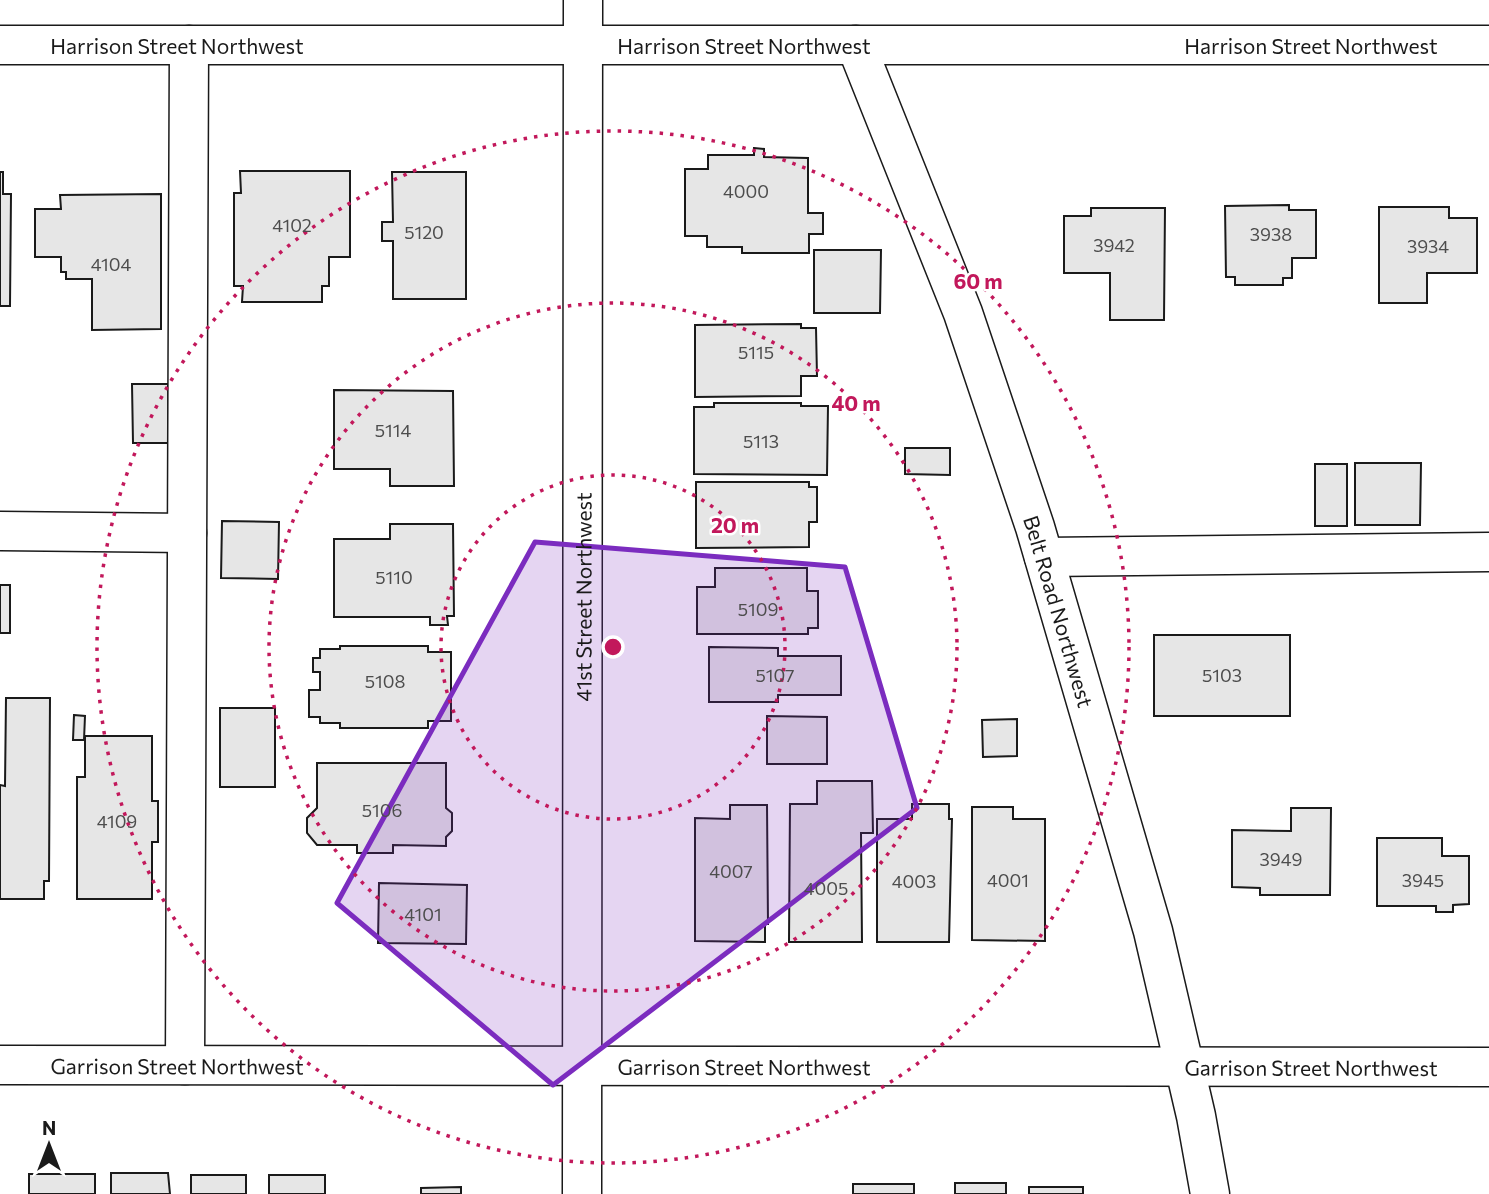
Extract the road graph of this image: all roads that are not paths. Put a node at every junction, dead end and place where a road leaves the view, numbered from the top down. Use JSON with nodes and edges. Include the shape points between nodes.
{"nodes":[{"id":1,"x":583,"y":0,"type":"edge"},
{"id":2,"x":856,"y":44,"type":"junction"},
{"id":3,"x":1489,"y":45,"type":"edge"},
{"id":4,"x":0,"y":46,"type":"edge"},
{"id":5,"x":189,"y":46,"type":"junction"},
{"id":6,"x":583,"y":46,"type":"junction"},
{"id":7,"x":0,"y":531,"type":"edge"},
{"id":8,"x":187,"y":533,"type":"junction"},
{"id":9,"x":1489,"y":552,"type":"edge"},
{"id":10,"x":1044,"y":557,"type":"junction"},
{"id":11,"x":0,"y":1065,"type":"edge"},
{"id":12,"x":185,"y":1065,"type":"junction"},
{"id":13,"x":583,"y":1065,"type":"junction"},
{"id":14,"x":1184,"y":1065,"type":"junction"},
{"id":15,"x":1489,"y":1067,"type":"edge"},
{"id":16,"x":582,"y":1194,"type":"edge"},
{"id":17,"x":1210,"y":1194,"type":"edge"}],
"edges":[{"from":1,"to":6,"type":"street","name":"41st Street Northwest"},
{"from":2,"to":3,"type":"street","name":"Harrison Street Northwest"},
{"from":2,"to":6,"type":"street","name":"Harrison Street Northwest"},
{"from":2,"to":10,"type":"street","name":"Belt Road Northwest","via":[[963,313]]},
{"from":4,"to":5,"type":"street","name":"Harrison Street Northwest"},
{"from":5,"to":6,"type":"street","name":"Harrison Street Northwest"},
{"from":5,"to":8,"type":"street"},
{"from":6,"to":13,"type":"street","name":"41st Street Northwest"},
{"from":7,"to":8,"type":"street"},
{"from":8,"to":12,"type":"street"},
{"from":9,"to":10,"type":"street"},
{"from":10,"to":14,"type":"street","name":"Belt Road Northwest","via":[[1153,931]]},
{"from":11,"to":12,"type":"street","name":"Garrison Street Northwest"},
{"from":12,"to":13,"type":"street","name":"Garrison Street Northwest"},
{"from":13,"to":14,"type":"street","name":"Garrison Street Northwest"},
{"from":13,"to":16,"type":"street","name":"41st Street Northwest"},
{"from":14,"to":15,"type":"street","name":"Garrison Street Northwest"},
{"from":14,"to":17,"type":"street","name":"Belt Road Northwest"}]}
